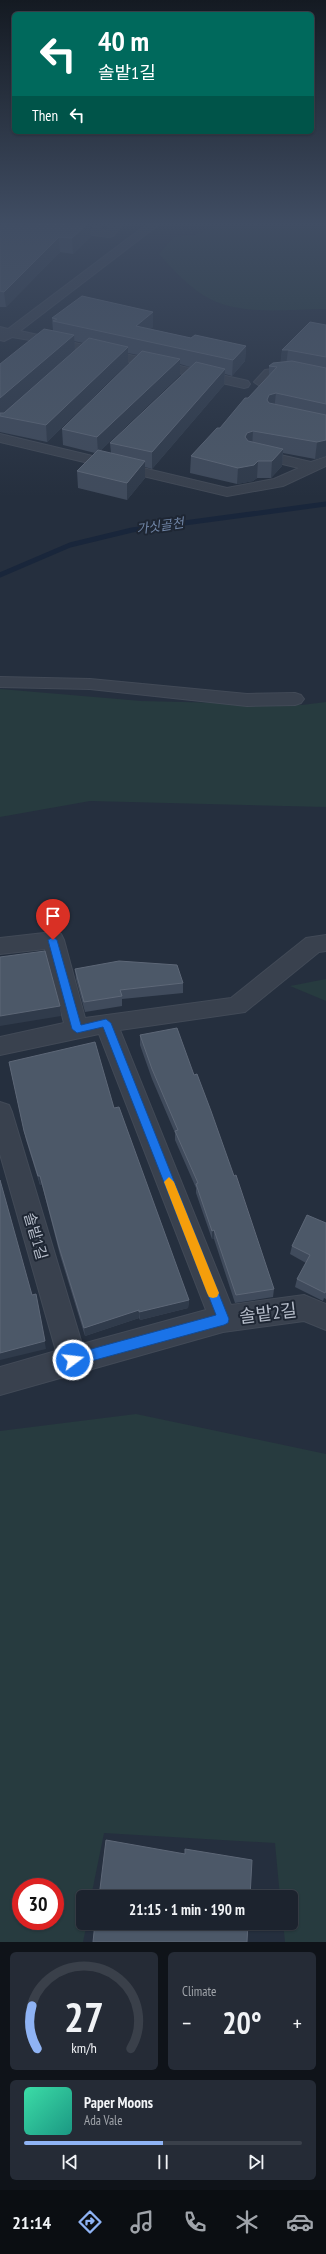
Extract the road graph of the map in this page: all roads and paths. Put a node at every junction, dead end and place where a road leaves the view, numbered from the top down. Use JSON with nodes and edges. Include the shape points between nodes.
{"nodes":[{"id":1,"x":26,"y":316,"type":"edge"},
{"id":2,"x":5,"y":331,"type":"edge"},
{"id":3,"x":0,"y":340,"type":"edge"},
{"id":4,"x":87,"y":348,"type":"junction"},
{"id":5,"x":76,"y":358,"type":"edge"},
{"id":6,"x":140,"y":360,"type":"junction"},
{"id":7,"x":129,"y":372,"type":"edge"},
{"id":8,"x":192,"y":372,"type":"junction"},
{"id":9,"x":326,"y":378,"type":"edge"},
{"id":10,"x":181,"y":383,"type":"edge"},
{"id":11,"x":0,"y":438,"type":"edge"},
{"id":12,"x":60,"y":438,"type":"dead end"},
{"id":13,"x":49,"y":449,"type":"junction"},
{"id":14,"x":110,"y":451,"type":"edge"},
{"id":15,"x":252,"y":453,"type":"edge"},
{"id":16,"x":99,"y":461,"type":"junction"},
{"id":17,"x":326,"y":462,"type":"edge"},
{"id":18,"x":313,"y":467,"type":"junction"},
{"id":19,"x":0,"y":682,"type":"edge"},
{"id":20,"x":295,"y":699,"type":"dead end"},
{"id":21,"x":326,"y":944,"type":"edge"},
{"id":22,"x":0,"y":946,"type":"edge"},
{"id":23,"x":106,"y":1023,"type":"junction"},
{"id":24,"x":77,"y":1029,"type":"junction"},
{"id":25,"x":0,"y":1046,"type":"edge"},
{"id":26,"x":0,"y":1112,"type":"edge"},
{"id":27,"x":326,"y":1317,"type":"edge"},
{"id":28,"x":224,"y":1319,"type":"junction"},
{"id":29,"x":73,"y":1360,"type":"junction"},
{"id":30,"x":0,"y":1381,"type":"edge"}],
"edges":[{"from":1,"to":2,"type":"street"},
{"from":2,"to":3,"type":"street"},
{"from":2,"to":4,"type":"street"},
{"from":4,"to":5,"type":"street"},
{"from":4,"to":6,"type":"street"},
{"from":6,"to":7,"type":"street"},
{"from":6,"to":8,"type":"street"},
{"from":8,"to":9,"type":"street","via":[[246,391],[252,381],[260,382],[269,373],[286,371]]},
{"from":8,"to":10,"type":"street"},
{"from":11,"to":13,"type":"street"},
{"from":12,"to":13,"type":"street"},
{"from":13,"to":16,"type":"street"},
{"from":14,"to":16,"type":"street"},
{"from":15,"to":18,"type":"street"},
{"from":16,"to":18,"type":"street","via":[[227,492],[278,483]]},
{"from":17,"to":18,"type":"street"},
{"from":19,"to":20,"type":"street","via":[[90,684],[247,700]]},
{"from":21,"to":23,"type":"street","via":[[314,944],[237,1006]]},
{"from":22,"to":24,"type":"street","via":[[53,940]]},
{"from":23,"to":24,"type":"street"},
{"from":23,"to":28,"type":"street"},
{"from":24,"to":25,"type":"street"},
{"from":26,"to":29,"type":"street","name":"솔밭1길"},
{"from":27,"to":28,"type":"street","name":"솔밭2길","via":[[304,1308]]},
{"from":28,"to":29,"type":"street","name":"솔밭2길"},
{"from":29,"to":30,"type":"street","name":"솔밭2길"}]}
